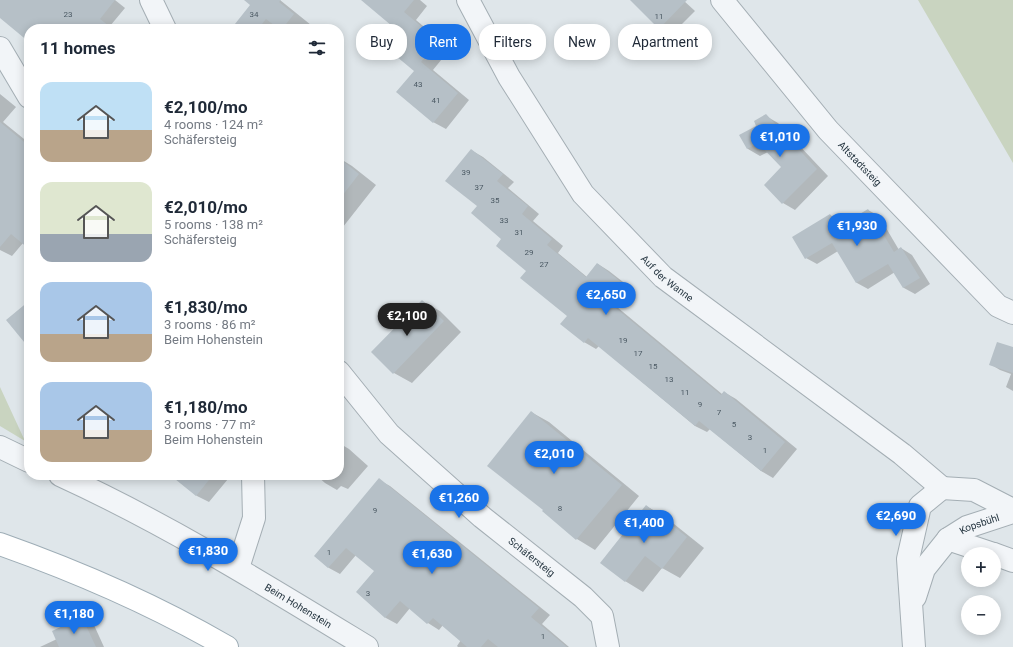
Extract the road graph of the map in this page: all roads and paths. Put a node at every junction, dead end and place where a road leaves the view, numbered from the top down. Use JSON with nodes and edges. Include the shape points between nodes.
{"nodes":[{"id":1,"x":150,"y":0,"type":"edge"},
{"id":2,"x":468,"y":0,"type":"edge"},
{"id":3,"x":722,"y":0,"type":"edge"},
{"id":4,"x":162,"y":24,"type":"edge"},
{"id":5,"x":0,"y":48,"type":"edge"},
{"id":6,"x":24,"y":89,"type":"edge"},
{"id":7,"x":1013,"y":313,"type":"edge"},
{"id":8,"x":344,"y":378,"type":"edge"},
{"id":9,"x":0,"y":447,"type":"edge"},
{"id":10,"x":24,"y":459,"type":"edge"},
{"id":11,"x":71,"y":480,"type":"edge"},
{"id":12,"x":253,"y":480,"type":"edge"},
{"id":13,"x":942,"y":488,"type":"junction"},
{"id":14,"x":1013,"y":511,"type":"edge"},
{"id":15,"x":948,"y":539,"type":"junction"},
{"id":16,"x":0,"y":544,"type":"edge"},
{"id":17,"x":972,"y":547,"type":"edge"},
{"id":18,"x":1001,"y":557,"type":"edge"},
{"id":19,"x":1013,"y":561,"type":"edge"},
{"id":20,"x":238,"y":568,"type":"junction"},
{"id":21,"x":911,"y":610,"type":"junction"},
{"id":22,"x":227,"y":647,"type":"edge"},
{"id":23,"x":368,"y":647,"type":"edge"},
{"id":24,"x":608,"y":647,"type":"edge"},
{"id":25,"x":914,"y":647,"type":"edge"}],
"edges":[{"from":1,"to":4,"type":"street"},
{"from":2,"to":13,"type":"street","name":"Auf der Wanne","via":[[509,77],[588,200],[663,277],[902,454]]},
{"from":3,"to":7,"type":"street","name":"Altstadtsteig","via":[[828,130],[998,306]]},
{"from":5,"to":6,"type":"street"},
{"from":8,"to":24,"type":"street","name":"Schäfersteig","via":[[389,434],[482,517],[583,597],[602,616]]},
{"from":9,"to":10,"type":"street"},
{"from":11,"to":20,"type":"street","name":"Beim Hohenstein"},
{"from":12,"to":20,"type":"street","via":[[254,518]]},
{"from":13,"to":14,"type":"street","name":"Kopsbühl","via":[[974,490]]},
{"from":13,"to":21,"type":"street","via":[[920,506],[908,559]]},
{"from":14,"to":15,"type":"street","name":"Kopsbühl","via":[[967,527]]},
{"from":15,"to":17,"type":"street"},
{"from":15,"to":21,"type":"street","via":[[924,569]]},
{"from":16,"to":22,"type":"main road","via":[[105,585],[157,609]]},
{"from":18,"to":19,"type":"street"},
{"from":20,"to":23,"type":"street","name":"Beim Hohenstein"},
{"from":21,"to":25,"type":"street"}]}
